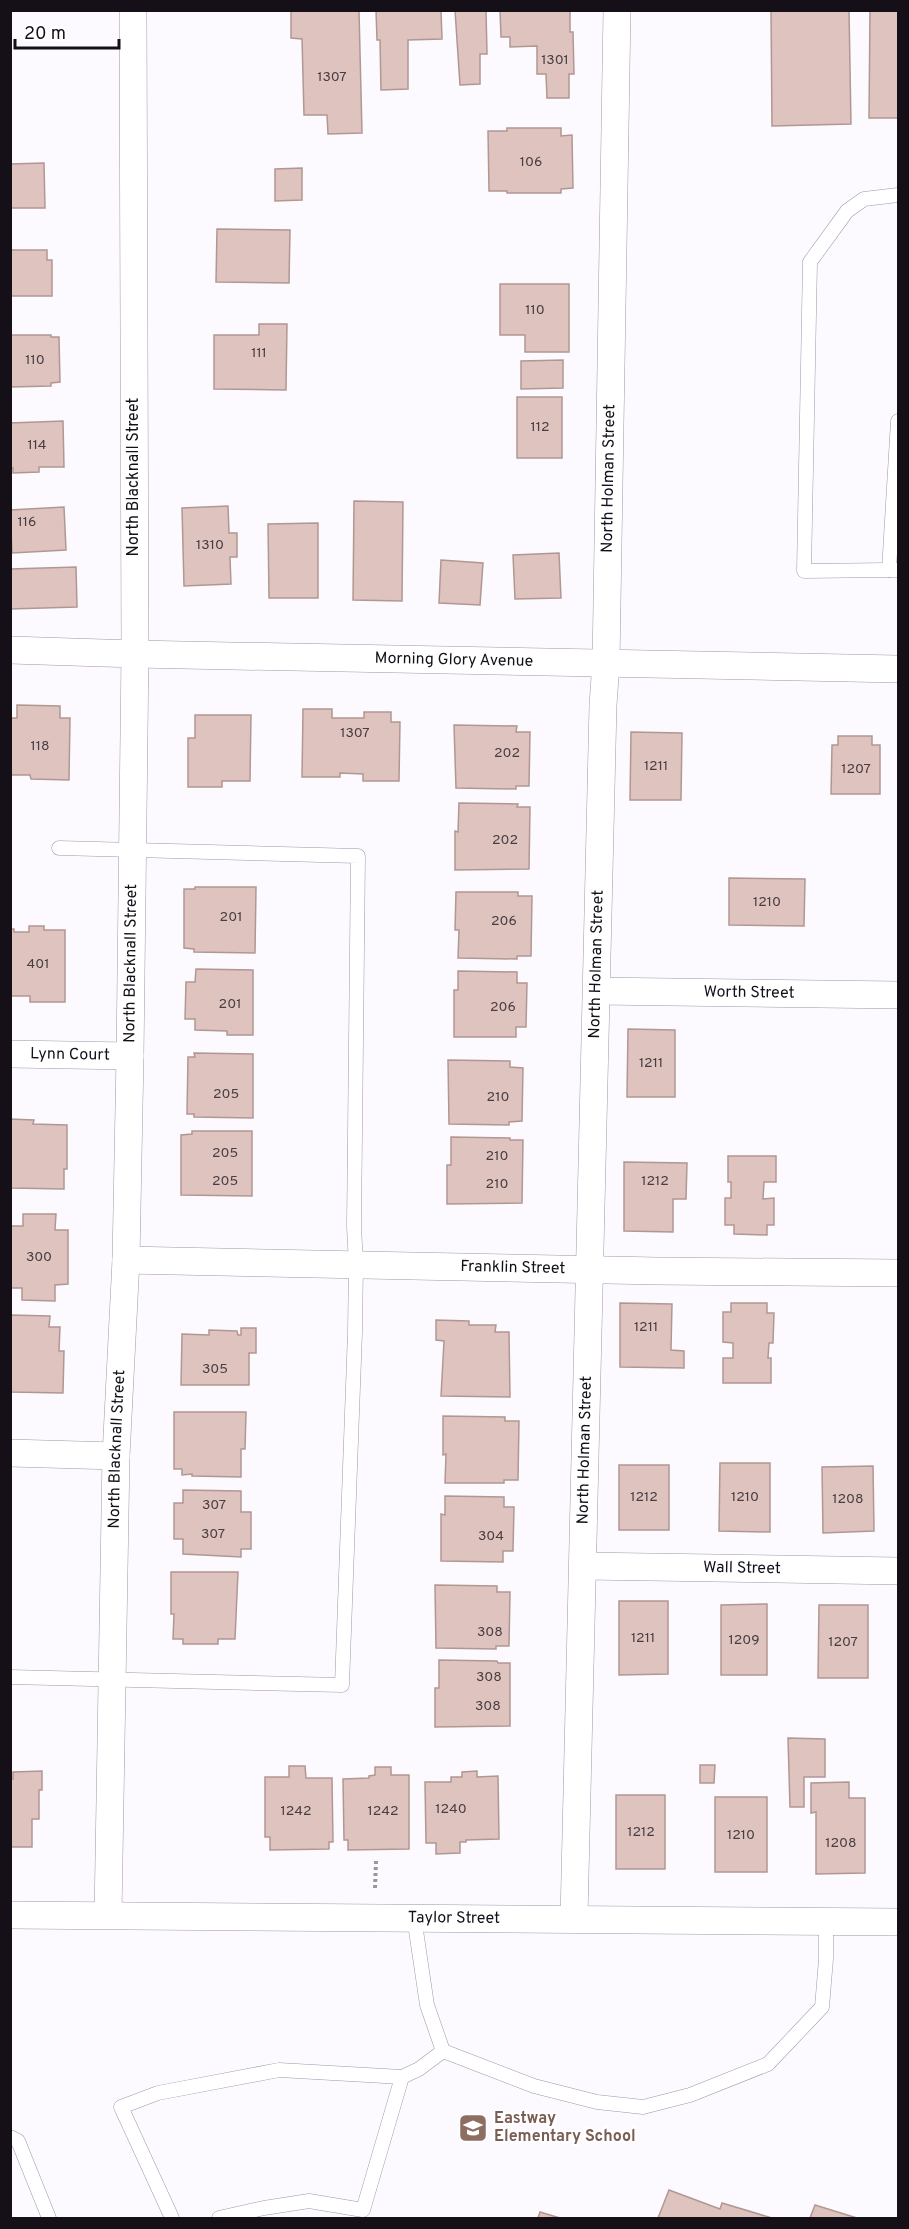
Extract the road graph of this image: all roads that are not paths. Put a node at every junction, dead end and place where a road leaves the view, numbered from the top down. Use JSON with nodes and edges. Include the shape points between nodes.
{"nodes":[{"id":1,"x":133,"y":10,"type":"edge"},
{"id":2,"x":617,"y":10,"type":"edge"},
{"id":3,"x":898,"y":195,"type":"edge"},
{"id":4,"x":898,"y":421,"type":"edge"},
{"id":5,"x":894,"y":570,"type":"edge"},
{"id":6,"x":10,"y":650,"type":"edge"},
{"id":7,"x":135,"y":654,"type":"junction"},
{"id":8,"x":606,"y":663,"type":"junction"},
{"id":9,"x":898,"y":669,"type":"edge"},
{"id":10,"x":59,"y":848,"type":"dead end"},
{"id":11,"x":132,"y":848,"type":"junction"},
{"id":12,"x":597,"y":991,"type":"junction"},
{"id":13,"x":898,"y":995,"type":"edge"},
{"id":14,"x":10,"y":1054,"type":"edge"},
{"id":15,"x":130,"y":1056,"type":"junction"},
{"id":16,"x":126,"y":1260,"type":"junction"},
{"id":17,"x":356,"y":1264,"type":"junction"},
{"id":18,"x":589,"y":1269,"type":"junction"},
{"id":19,"x":898,"y":1273,"type":"edge"},
{"id":20,"x":10,"y":1453,"type":"edge"},
{"id":21,"x":116,"y":1456,"type":"junction"},
{"id":22,"x":584,"y":1566,"type":"junction"},
{"id":23,"x":898,"y":1571,"type":"edge"},
{"id":24,"x":10,"y":1677,"type":"edge"},
{"id":25,"x":113,"y":1679,"type":"junction"},
{"id":26,"x":10,"y":1915,"type":"edge"},
{"id":27,"x":108,"y":1916,"type":"junction"},
{"id":28,"x":414,"y":1917,"type":"junction"},
{"id":29,"x":574,"y":1918,"type":"junction"},
{"id":30,"x":826,"y":1921,"type":"junction"},
{"id":31,"x":898,"y":1922,"type":"edge"},
{"id":32,"x":443,"y":2050,"type":"junction"},
{"id":33,"x":402,"y":2077,"type":"junction"},
{"id":34,"x":10,"y":2137,"type":"edge"},
{"id":35,"x":361,"y":2214,"type":"edge"},
{"id":36,"x":49,"y":2218,"type":"edge"},
{"id":37,"x":172,"y":2218,"type":"edge"},
{"id":38,"x":219,"y":2218,"type":"edge"}],
"edges":[{"from":1,"to":7,"type":"street","name":"North Blacknall Street"},
{"from":2,"to":8,"type":"street","name":"North Holman Street"},
{"from":3,"to":5,"type":"lane","via":[[864,199],[847,210],[810,262],[804,571]]},
{"from":4,"to":5,"type":"lane"},
{"from":6,"to":7,"type":"street","name":"Morning Glory Avenue"},
{"from":7,"to":8,"type":"street","name":"Morning Glory Avenue"},
{"from":7,"to":11,"type":"street","name":"North Blacknall Street"},
{"from":8,"to":9,"type":"street","name":"Morning Glory Avenue"},
{"from":8,"to":12,"type":"street","name":"North Holman Street"},
{"from":10,"to":11,"type":"lane"},
{"from":11,"to":15,"type":"street","name":"North Blacknall Street"},
{"from":11,"to":17,"type":"lane","via":[[358,856]]},
{"from":12,"to":13,"type":"street","name":"Worth Street"},
{"from":12,"to":18,"type":"street","name":"North Holman Street"},
{"from":14,"to":15,"type":"street","name":"Lynn Court"},
{"from":15,"to":16,"type":"street","name":"North Blacknall Street"},
{"from":16,"to":17,"type":"street","name":"Franklin Street"},
{"from":16,"to":21,"type":"street","name":"North Blacknall Street"},
{"from":17,"to":18,"type":"street","name":"Franklin Street"},
{"from":17,"to":25,"type":"lane","via":[[342,1685]]},
{"from":18,"to":19,"type":"street","name":"Franklin Street"},
{"from":18,"to":22,"type":"street","name":"North Holman Street"},
{"from":20,"to":21,"type":"street"},
{"from":21,"to":25,"type":"street","name":"North Blacknall Street"},
{"from":22,"to":23,"type":"street","name":"Wall Street"},
{"from":22,"to":29,"type":"street","name":"North Holman Street"},
{"from":24,"to":25,"type":"lane"},
{"from":25,"to":27,"type":"street","name":"North Blacknall Street"},
{"from":26,"to":27,"type":"street","name":"Taylor Street"},
{"from":27,"to":28,"type":"street","name":"Taylor Street"},
{"from":28,"to":29,"type":"street","name":"Taylor Street"},
{"from":28,"to":32,"type":"lane","via":[[427,2005]]},
{"from":29,"to":30,"type":"street","name":"Taylor Street"},
{"from":30,"to":31,"type":"street","name":"Taylor Street"},
{"from":30,"to":32,"type":"lane","via":[[822,2007],[768,2064],[690,2095],[643,2107],[597,2102],[534,2086]]},
{"from":32,"to":33,"type":"lane"},
{"from":33,"to":35,"type":"lane"},
{"from":33,"to":37,"type":"lane","via":[[279,2070],[158,2093],[121,2107]]},
{"from":34,"to":36,"type":"lane","via":[[18,2141]]},
{"from":35,"to":38,"type":"lane","via":[[309,2201]]}]}
